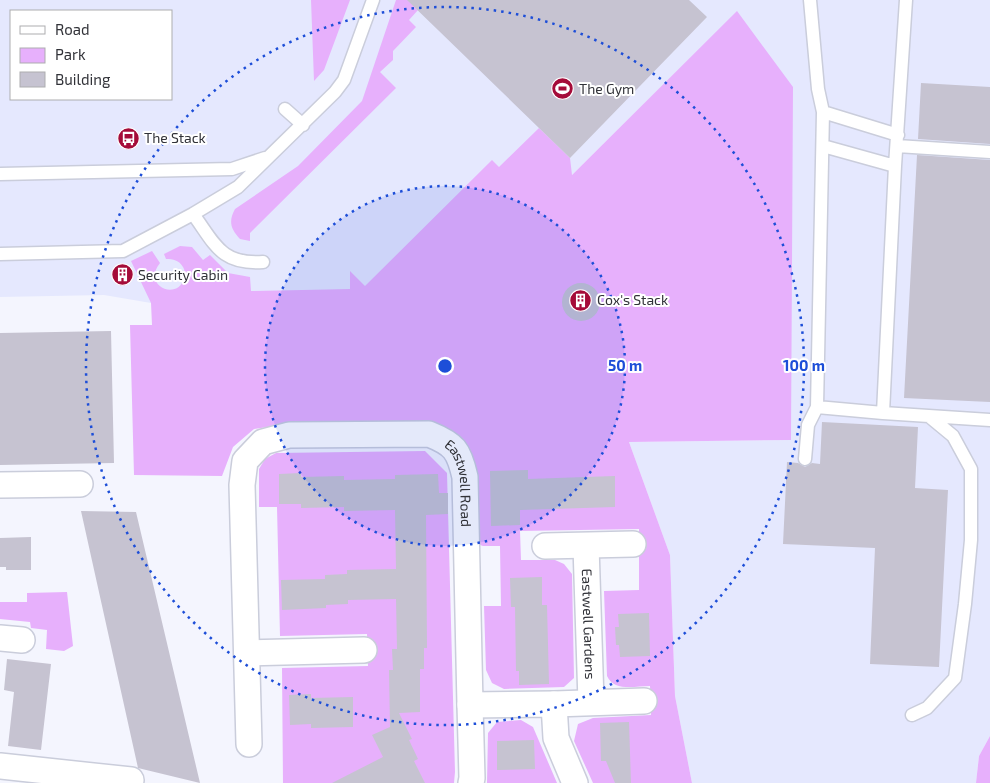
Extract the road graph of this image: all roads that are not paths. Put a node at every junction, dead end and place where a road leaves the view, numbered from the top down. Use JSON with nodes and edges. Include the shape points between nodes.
{"nodes":[{"id":1,"x":373,"y":0,"type":"edge"},
{"id":2,"x":810,"y":0,"type":"edge"},
{"id":3,"x":906,"y":0,"type":"edge"},
{"id":4,"x":285,"y":109,"type":"dead end"},
{"id":5,"x":823,"y":112,"type":"junction"},
{"id":6,"x":303,"y":125,"type":"junction"},
{"id":7,"x":897,"y":141,"type":"junction"},
{"id":8,"x":823,"y":146,"type":"junction"},
{"id":9,"x":990,"y":152,"type":"edge"},
{"id":10,"x":270,"y":156,"type":"junction"},
{"id":11,"x":895,"y":166,"type":"junction"},
{"id":12,"x":0,"y":174,"type":"edge"},
{"id":13,"x":193,"y":214,"type":"junction"},
{"id":14,"x":0,"y":254,"type":"edge"},
{"id":15,"x":263,"y":262,"type":"dead end"},
{"id":16,"x":817,"y":407,"type":"junction"},
{"id":17,"x":883,"y":413,"type":"junction"},
{"id":18,"x":930,"y":416,"type":"junction"},
{"id":19,"x":990,"y":420,"type":"edge"},
{"id":20,"x":805,"y":459,"type":"dead end"},
{"id":21,"x":80,"y":484,"type":"dead end"},
{"id":22,"x":0,"y":485,"type":"edge"},
{"id":23,"x":634,"y":544,"type":"dead end"},
{"id":24,"x":545,"y":546,"type":"dead end"},
{"id":25,"x":586,"y":546,"type":"junction"},
{"id":26,"x":364,"y":650,"type":"dead end"},
{"id":27,"x":248,"y":653,"type":"junction"},
{"id":28,"x":644,"y":701,"type":"dead end"},
{"id":29,"x":591,"y":702,"type":"junction"},
{"id":30,"x":554,"y":704,"type":"junction"},
{"id":31,"x":470,"y":705,"type":"junction"},
{"id":32,"x":912,"y":715,"type":"dead end"},
{"id":33,"x":249,"y":744,"type":"dead end"},
{"id":34,"x":0,"y":766,"type":"edge"},
{"id":35,"x":131,"y":780,"type":"dead end"},
{"id":36,"x":471,"y":783,"type":"edge"},
{"id":37,"x":576,"y":783,"type":"edge"}],
"edges":[{"from":1,"to":6,"type":"lane","via":[[344,80]]},
{"from":2,"to":5,"type":"lane"},
{"from":3,"to":7,"type":"lane"},
{"from":4,"to":6,"type":"lane"},
{"from":5,"to":7,"type":"lane"},
{"from":5,"to":8,"type":"lane"},
{"from":6,"to":10,"type":"lane"},
{"from":7,"to":9,"type":"lane"},
{"from":7,"to":11,"type":"lane"},
{"from":8,"to":11,"type":"lane"},
{"from":8,"to":16,"type":"lane"},
{"from":10,"to":12,"type":"lane","via":[[232,169]]},
{"from":10,"to":13,"type":"lane","via":[[238,187]]},
{"from":11,"to":17,"type":"lane"},
{"from":13,"to":14,"type":"lane","via":[[123,252]]},
{"from":13,"to":15,"type":"lane","via":[[226,257],[246,263]]},
{"from":16,"to":17,"type":"lane"},
{"from":16,"to":20,"type":"lane","via":[[808,425]]},
{"from":17,"to":18,"type":"lane"},
{"from":18,"to":19,"type":"lane"},
{"from":18,"to":32,"type":"lane","via":[[953,436],[971,469],[971,540],[955,678],[927,708]]},
{"from":21,"to":22,"type":"street"},
{"from":23,"to":25,"type":"street"},
{"from":24,"to":25,"type":"street"},
{"from":25,"to":29,"type":"street","name":"Eastwell Gardens"},
{"from":26,"to":27,"type":"street"},
{"from":27,"to":31,"type":"street","name":"Eastwell Road","via":[[242,484],[245,461],[263,442],[289,435],[429,434],[447,441],[460,457],[465,476]]},
{"from":27,"to":33,"type":"street","name":"Eastwell Road"},
{"from":28,"to":29,"type":"street"},
{"from":29,"to":30,"type":"street"},
{"from":30,"to":31,"type":"street"},
{"from":30,"to":37,"type":"street","via":[[556,738]]},
{"from":31,"to":36,"type":"street","name":"Eastwell Road"},
{"from":34,"to":35,"type":"street"}]}
